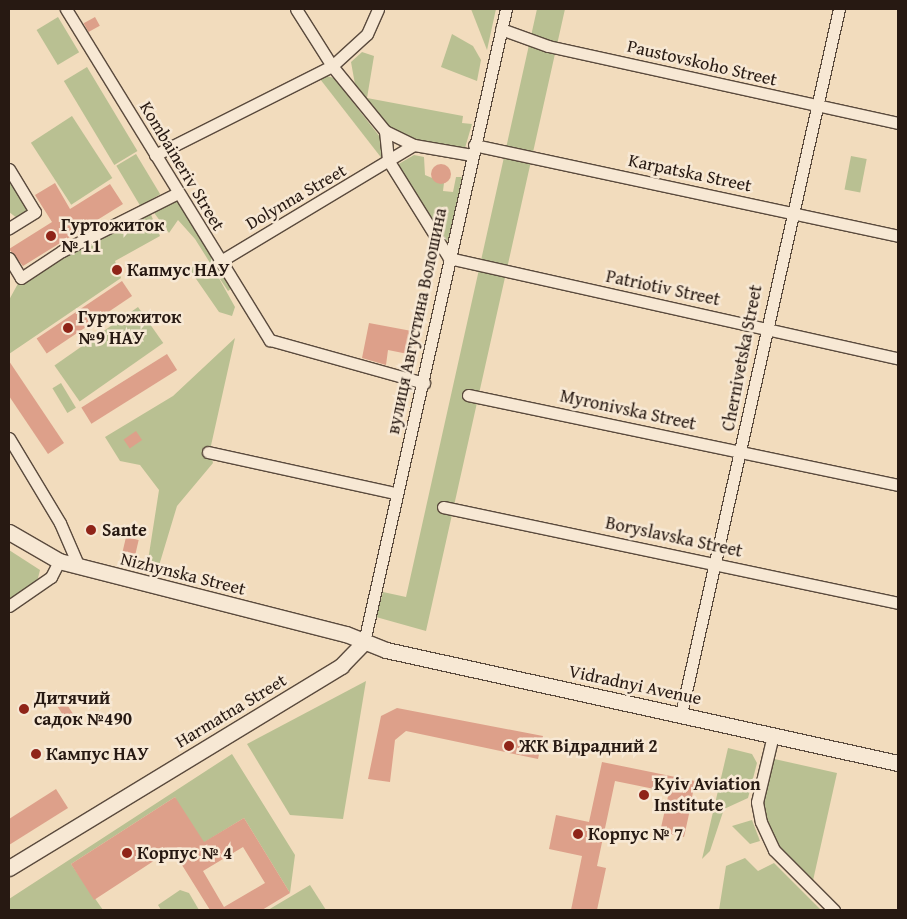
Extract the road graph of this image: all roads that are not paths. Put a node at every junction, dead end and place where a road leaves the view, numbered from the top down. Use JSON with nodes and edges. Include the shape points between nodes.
{"nodes":[{"id":1,"x":66,"y":9,"type":"edge"},
{"id":2,"x":296,"y":9,"type":"edge"},
{"id":3,"x":378,"y":9,"type":"edge"},
{"id":4,"x":506,"y":9,"type":"edge"},
{"id":5,"x":839,"y":9,"type":"edge"},
{"id":6,"x":501,"y":29,"type":"junction"},
{"id":7,"x":332,"y":66,"type":"junction"},
{"id":8,"x":816,"y":107,"type":"junction"},
{"id":9,"x":898,"y":123,"type":"edge"},
{"id":10,"x":385,"y":132,"type":"junction"},
{"id":11,"x":414,"y":145,"type":"junction"},
{"id":12,"x":473,"y":150,"type":"junction"},
{"id":13,"x":155,"y":155,"type":"junction"},
{"id":14,"x":388,"y":160,"type":"junction"},
{"id":15,"x":9,"y":169,"type":"edge"},
{"id":16,"x":178,"y":193,"type":"junction"},
{"id":17,"x":791,"y":212,"type":"junction"},
{"id":18,"x":9,"y":228,"type":"edge"},
{"id":19,"x":898,"y":236,"type":"edge"},
{"id":20,"x":9,"y":258,"type":"edge"},
{"id":21,"x":449,"y":258,"type":"junction"},
{"id":22,"x":219,"y":262,"type":"junction"},
{"id":23,"x":765,"y":328,"type":"junction"},
{"id":24,"x":898,"y":358,"type":"edge"},
{"id":25,"x":424,"y":383,"type":"junction"},
{"id":26,"x":468,"y":395,"type":"dead end"},
{"id":27,"x":9,"y":438,"type":"edge"},
{"id":28,"x":208,"y":452,"type":"dead end"},
{"id":29,"x":741,"y":452,"type":"junction"},
{"id":30,"x":898,"y":485,"type":"edge"},
{"id":31,"x":395,"y":493,"type":"junction"},
{"id":32,"x":443,"y":507,"type":"dead end"},
{"id":33,"x":9,"y":532,"type":"edge"},
{"id":34,"x":59,"y":561,"type":"junction"},
{"id":35,"x":717,"y":563,"type":"junction"},
{"id":36,"x":80,"y":567,"type":"junction"},
{"id":37,"x":898,"y":603,"type":"edge"},
{"id":38,"x":9,"y":606,"type":"edge"},
{"id":39,"x":364,"y":642,"type":"junction"},
{"id":40,"x":681,"y":714,"type":"junction"},
{"id":41,"x":772,"y":735,"type":"junction"},
{"id":42,"x":898,"y":763,"type":"edge"},
{"id":43,"x":9,"y":868,"type":"edge"},
{"id":44,"x":834,"y":910,"type":"edge"}],
"edges":[{"from":1,"to":13,"type":"street","name":"Kombaineriv Street"},
{"from":2,"to":7,"type":"street"},
{"from":3,"to":7,"type":"street","via":[[367,34]]},
{"from":4,"to":6,"type":"street","name":"вулиця Августина Волошина"},
{"from":5,"to":8,"type":"street","name":"Chernivetska Street"},
{"from":6,"to":8,"type":"street","name":"Paustovskoho Street","via":[[548,46]]},
{"from":6,"to":12,"type":"street","name":"вулиця Августина Волошина"},
{"from":7,"to":10,"type":"street"},
{"from":7,"to":13,"type":"street"},
{"from":8,"to":9,"type":"street","name":"Paustovskoho Street"},
{"from":8,"to":17,"type":"street","name":"Chernivetska Street"},
{"from":10,"to":11,"type":"street","name":"Karpatska Street"},
{"from":10,"to":14,"type":"street"},
{"from":11,"to":12,"type":"street","name":"Karpatska Street"},
{"from":11,"to":14,"type":"street","name":"Dolynna Street"},
{"from":12,"to":17,"type":"street","name":"Karpatska Street"},
{"from":12,"to":21,"type":"street","name":"вулиця Августина Волошина"},
{"from":13,"to":16,"type":"street","name":"Kombaineriv Street"},
{"from":14,"to":21,"type":"street"},
{"from":14,"to":22,"type":"street","name":"Dolynna Street"},
{"from":15,"to":18,"type":"street","via":[[35,212]]},
{"from":16,"to":20,"type":"street","via":[[62,252],[21,278]]},
{"from":16,"to":22,"type":"street","name":"Kombaineriv Street"},
{"from":17,"to":19,"type":"street","name":"Karpatska Street"},
{"from":17,"to":23,"type":"street","name":"Chernivetska Street"},
{"from":21,"to":23,"type":"street","name":"Patriotiv Street"},
{"from":21,"to":25,"type":"street","name":"вулиця Августина Волошина"},
{"from":22,"to":25,"type":"street","name":"Kombaineriv Street","via":[[270,340]]},
{"from":23,"to":24,"type":"street","name":"Patriotiv Street"},
{"from":23,"to":29,"type":"street","name":"Chernivetska Street"},
{"from":25,"to":31,"type":"street","name":"вулиця Августина Волошина"},
{"from":26,"to":29,"type":"street","name":"Myronivska Street"},
{"from":27,"to":36,"type":"street","via":[[60,523]]},
{"from":28,"to":31,"type":"street"},
{"from":29,"to":30,"type":"street","name":"Myronivska Street"},
{"from":29,"to":35,"type":"street","name":"Chernivetska Street"},
{"from":31,"to":39,"type":"street","name":"вулиця Августина Волошина"},
{"from":32,"to":35,"type":"street","name":"Boryslavska Street"},
{"from":33,"to":34,"type":"main road","name":"Nizhynska Street"},
{"from":34,"to":36,"type":"main road","name":"Nizhynska Street"},
{"from":34,"to":38,"type":"street","via":[[51,577]]},
{"from":35,"to":37,"type":"street","name":"Boryslavska Street"},
{"from":35,"to":40,"type":"street","name":"Chernivetska Street"},
{"from":36,"to":39,"type":"main road","name":"Nizhynska Street"},
{"from":39,"to":40,"type":"main road","name":"Vidradnyi Avenue"},
{"from":39,"to":43,"type":"main road","name":"Harmatna Street","via":[[341,666]]},
{"from":40,"to":41,"type":"main road","name":"Vidradnyi Avenue"},
{"from":41,"to":42,"type":"main road","name":"Vidradnyi Avenue"},
{"from":41,"to":44,"type":"street","via":[[757,802],[761,822],[774,850]]}]}
